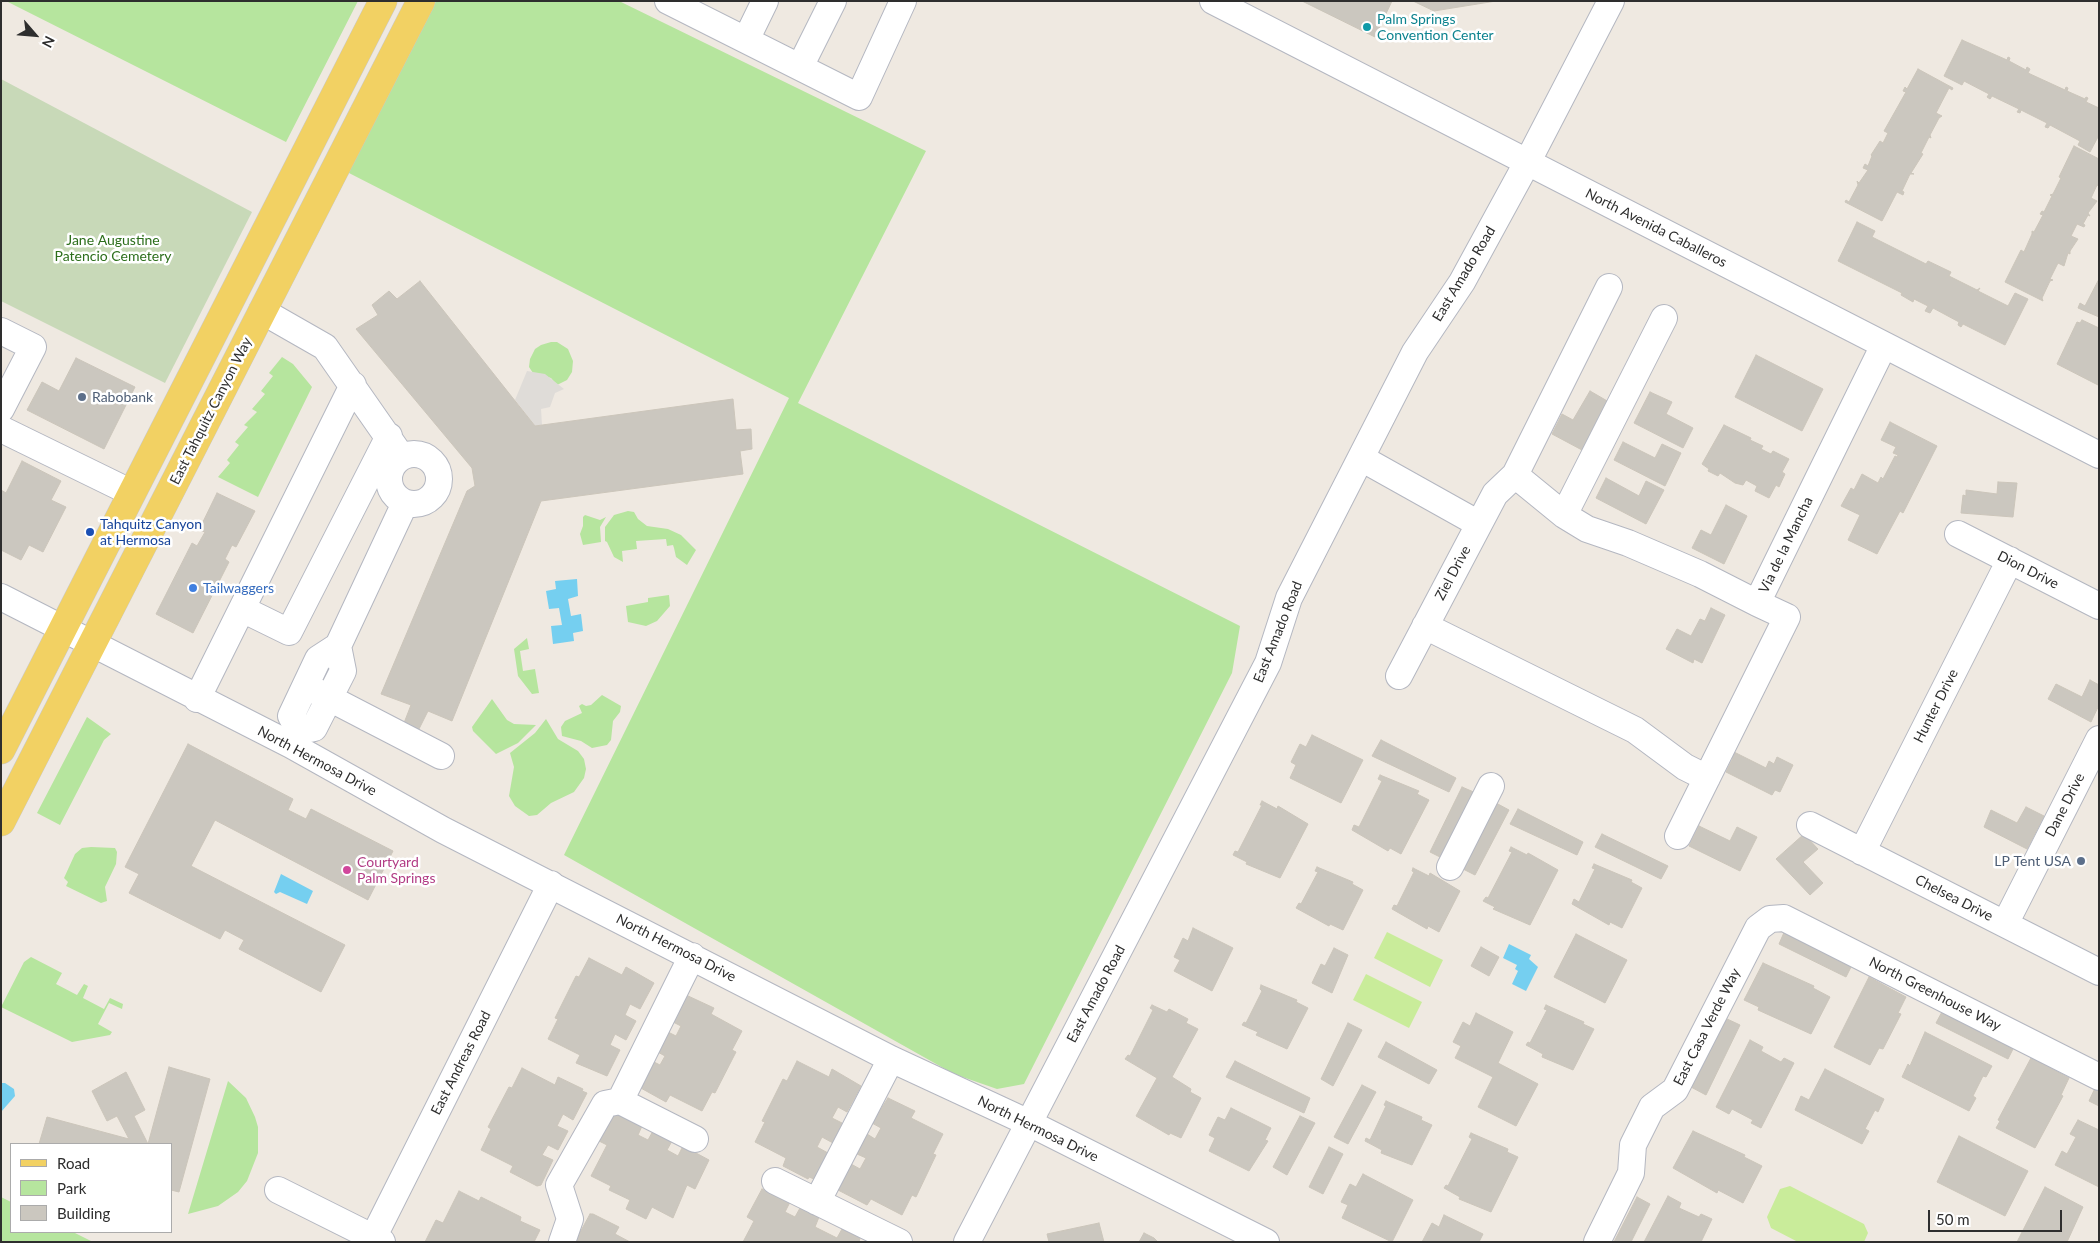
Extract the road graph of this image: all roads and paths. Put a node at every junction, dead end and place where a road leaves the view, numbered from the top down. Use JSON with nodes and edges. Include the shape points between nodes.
{"nodes":[{"id":1,"x":383,"y":1,"type":"edge"},
{"id":2,"x":421,"y":1,"type":"edge"},
{"id":3,"x":668,"y":1,"type":"edge"},
{"id":4,"x":765,"y":1,"type":"edge"},
{"id":5,"x":833,"y":1,"type":"edge"},
{"id":6,"x":903,"y":1,"type":"edge"},
{"id":7,"x":1213,"y":1,"type":"edge"},
{"id":8,"x":1611,"y":1,"type":"edge"},
{"id":9,"x":701,"y":9,"type":"edge"},
{"id":10,"x":746,"y":40,"type":"junction"},
{"id":11,"x":800,"y":67,"type":"junction"},
{"id":12,"x":1528,"y":161,"type":"junction"},
{"id":13,"x":1609,"y":287,"type":"dead end"},
{"id":14,"x":262,"y":311,"type":"junction"},
{"id":15,"x":1664,"y":318,"type":"dead end"},
{"id":16,"x":1,"y":331,"type":"edge"},
{"id":17,"x":1884,"y":345,"type":"junction"},
{"id":18,"x":353,"y":385,"type":"junction"},
{"id":19,"x":1,"y":409,"type":"edge"},
{"id":20,"x":1,"y":429,"type":"edge"},
{"id":21,"x":395,"y":446,"type":"junction"},
{"id":22,"x":2099,"y":455,"type":"edge"},
{"id":23,"x":1361,"y":458,"type":"junction"},
{"id":24,"x":1514,"y":475,"type":"junction"},
{"id":25,"x":132,"y":493,"type":"junction"},
{"id":26,"x":405,"y":502,"type":"junction"},
{"id":27,"x":1564,"y":515,"type":"junction"},
{"id":28,"x":1479,"y":524,"type":"junction"},
{"id":29,"x":1958,"y":534,"type":"dead end"},
{"id":30,"x":2010,"y":560,"type":"junction"},
{"id":31,"x":1,"y":597,"type":"edge"},
{"id":32,"x":1757,"y":603,"type":"junction"},
{"id":33,"x":2099,"y":606,"type":"edge"},
{"id":34,"x":242,"y":608,"type":"junction"},
{"id":35,"x":1425,"y":626,"type":"junction"},
{"id":36,"x":63,"y":629,"type":"junction"},
{"id":37,"x":92,"y":644,"type":"junction"},
{"id":38,"x":338,"y":646,"type":"junction"},
{"id":39,"x":1399,"y":676,"type":"dead end"},
{"id":40,"x":306,"y":686,"type":"junction"},
{"id":41,"x":329,"y":698,"type":"junction"},
{"id":42,"x":197,"y":699,"type":"junction"},
{"id":43,"x":296,"y":738,"type":"junction"},
{"id":44,"x":2099,"y":739,"type":"edge"},
{"id":45,"x":1,"y":750,"type":"edge"},
{"id":46,"x":441,"y":756,"type":"dead end"},
{"id":47,"x":1707,"y":778,"type":"junction"},
{"id":48,"x":1491,"y":786,"type":"dead end"},
{"id":49,"x":1,"y":822,"type":"edge"},
{"id":50,"x":1810,"y":825,"type":"dead end"},
{"id":51,"x":1678,"y":836,"type":"dead end"},
{"id":52,"x":1862,"y":852,"type":"junction"},
{"id":53,"x":1450,"y":867,"type":"dead end"},
{"id":54,"x":551,"y":884,"type":"junction"},
{"id":55,"x":1770,"y":919,"type":"joint"},
{"id":56,"x":2004,"y":924,"type":"junction"},
{"id":57,"x":692,"y":956,"type":"junction"},
{"id":58,"x":2099,"y":972,"type":"edge"},
{"id":59,"x":891,"y":1059,"type":"junction"},
{"id":60,"x":2099,"y":1077,"type":"edge"},
{"id":61,"x":620,"y":1101,"type":"junction"},
{"id":62,"x":1029,"y":1123,"type":"junction"},
{"id":63,"x":695,"y":1139,"type":"dead end"},
{"id":64,"x":775,"y":1181,"type":"dead end"},
{"id":65,"x":278,"y":1190,"type":"dead end"},
{"id":66,"x":817,"y":1202,"type":"junction"},
{"id":67,"x":1250,"y":1239,"type":"edge"},
{"id":68,"x":375,"y":1240,"type":"edge"},
{"id":69,"x":562,"y":1242,"type":"edge"},
{"id":70,"x":899,"y":1242,"type":"edge"},
{"id":71,"x":967,"y":1242,"type":"edge"},
{"id":72,"x":1598,"y":1242,"type":"edge"}],
"edges":[{"from":1,"to":25,"type":"main road"},
{"from":2,"to":14,"type":"main road","name":"East Tahquitz Canyon Way"},
{"from":3,"to":9,"type":"street"},
{"from":4,"to":10,"type":"street"},
{"from":5,"to":11,"type":"street"},
{"from":6,"to":11,"type":"street","via":[[859,97]]},
{"from":7,"to":12,"type":"street","name":"North Avenida Caballeros"},
{"from":8,"to":12,"type":"street","name":"East Amado Road"},
{"from":9,"to":10,"type":"street"},
{"from":10,"to":11,"type":"street"},
{"from":12,"to":17,"type":"street","name":"North Avenida Caballeros"},
{"from":12,"to":23,"type":"street","name":"East Amado Road","via":[[1462,282],[1415,352]]},
{"from":13,"to":24,"type":"street","name":"Ziel Drive"},
{"from":14,"to":18,"type":"street","via":[[325,347]]},
{"from":14,"to":37,"type":"main road","name":"East Tahquitz Canyon Way"},
{"from":15,"to":27,"type":"street"},
{"from":16,"to":19,"type":"street","via":[[33,347]]},
{"from":17,"to":22,"type":"street","name":"North Avenida Caballeros"},
{"from":17,"to":32,"type":"street","name":"Via de la Mancha"},
{"from":18,"to":21,"type":"street"},
{"from":18,"to":34,"type":"street"},
{"from":20,"to":25,"type":"street"},
{"from":21,"to":26,"type":"street","via":[[389,484],[392,492]]},
{"from":21,"to":26,"type":"street","via":[[425,457],[432,462],[438,476],[435,492],[429,498],[422,503]]},
{"from":21,"to":34,"type":"street","via":[[289,632]]},
{"from":23,"to":28,"type":"street"},
{"from":23,"to":62,"type":"street","name":"East Amado Road","via":[[1289,598],[1268,663]]},
{"from":24,"to":27,"type":"street"},
{"from":24,"to":28,"type":"street","name":"Ziel Drive","via":[[1494,494]]},
{"from":25,"to":36,"type":"main road"},
{"from":26,"to":38,"type":"street"},
{"from":27,"to":32,"type":"street","via":[[1587,529],[1700,574]]},
{"from":28,"to":35,"type":"street","name":"Ziel Drive"},
{"from":29,"to":30,"type":"street","name":"Dion Drive"},
{"from":30,"to":33,"type":"street","name":"Dion Drive"},
{"from":30,"to":52,"type":"street","name":"Hunter Drive"},
{"from":31,"to":36,"type":"street","name":"North Hermosa Drive"},
{"from":32,"to":47,"type":"street","name":"Via de la Mancha","via":[[1787,617]]},
{"from":34,"to":42,"type":"street"},
{"from":35,"to":39,"type":"street","name":"Ziel Drive"},
{"from":35,"to":47,"type":"street","via":[[1635,730],[1685,767]]},
{"from":36,"to":37,"type":"street","name":"North Hermosa Drive"},
{"from":36,"to":45,"type":"main road"},
{"from":37,"to":42,"type":"street","name":"North Hermosa Drive"},
{"from":37,"to":49,"type":"main road","name":"East Tahquitz Canyon Way"},
{"from":38,"to":40,"type":"street","via":[[318,659]]},
{"from":38,"to":41,"type":"street","via":[[343,670]]},
{"from":40,"to":41,"type":"street"},
{"from":40,"to":43,"type":"street","via":[[291,716]]},
{"from":41,"to":43,"type":"street","via":[[314,728]]},
{"from":41,"to":46,"type":"street"},
{"from":42,"to":43,"type":"street","name":"North Hermosa Drive"},
{"from":43,"to":54,"type":"street","name":"North Hermosa Drive","via":[[443,830]]},
{"from":44,"to":56,"type":"street","name":"Dane Drive"},
{"from":47,"to":51,"type":"street","name":"Via de la Mancha"},
{"from":48,"to":53,"type":"street"},
{"from":50,"to":52,"type":"street","name":"Chelsea Drive"},
{"from":52,"to":56,"type":"street","name":"Chelsea Drive"},
{"from":54,"to":57,"type":"street","name":"North Hermosa Drive"},
{"from":54,"to":68,"type":"street","name":"East Andreas Road"},
{"from":55,"to":60,"type":"street","name":"North Greenhouse Way","via":[[1784,918]]},
{"from":55,"to":72,"type":"street","name":"East Casa Verde Way","via":[[1758,928],[1676,1090],[1652,1107],[1633,1145],[1631,1173]]},
{"from":56,"to":58,"type":"street","name":"Chelsea Drive"},
{"from":57,"to":59,"type":"street","name":"North Hermosa Drive"},
{"from":57,"to":61,"type":"street"},
{"from":59,"to":62,"type":"street","name":"North Hermosa Drive"},
{"from":59,"to":66,"type":"street"},
{"from":61,"to":63,"type":"street"},
{"from":61,"to":69,"type":"street","via":[[605,1104],[559,1185],[570,1219]]},
{"from":62,"to":67,"type":"street","name":"North Hermosa Drive"},
{"from":62,"to":71,"type":"street","name":"East Amado Road"},
{"from":64,"to":66,"type":"street"},
{"from":65,"to":68,"type":"street"},
{"from":66,"to":70,"type":"street"}]}
